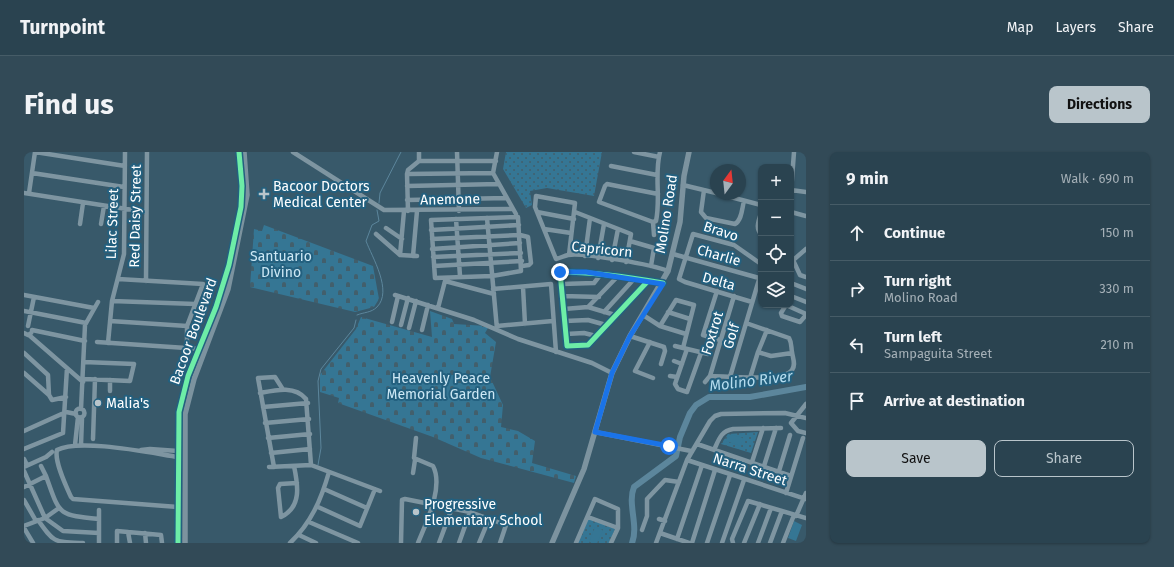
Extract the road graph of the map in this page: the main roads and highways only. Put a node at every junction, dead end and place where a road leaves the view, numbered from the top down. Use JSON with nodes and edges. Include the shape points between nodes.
{"nodes":[{"id":1,"x":238,"y":152,"type":"edge"},
{"id":2,"x":244,"y":152,"type":"edge"},
{"id":3,"x":689,"y":152,"type":"edge"},
{"id":4,"x":202,"y":349,"type":"junction"},
{"id":5,"x":178,"y":543,"type":"edge"},
{"id":6,"x":185,"y":543,"type":"edge"},
{"id":7,"x":552,"y":543,"type":"edge"}],
"edges":[{"from":1,"to":4,"type":"main road","name":"Bacoor Boulevard","via":[[242,186],[241,207],[222,287]]},
{"from":2,"to":4,"type":"main road","name":"Bacoor Boulevard","via":[[246,208],[228,289]]},
{"from":3,"to":7,"type":"main road","name":"Molino Road","via":[[680,222],[668,271],[663,284],[630,336],[612,373],[584,469]]},
{"from":4,"to":5,"type":"main road","name":"Bacoor Boulevard","via":[[182,398],[178,423]]},
{"from":4,"to":6,"type":"main road","name":"Bacoor Boulevard","via":[[185,414]]}]}
